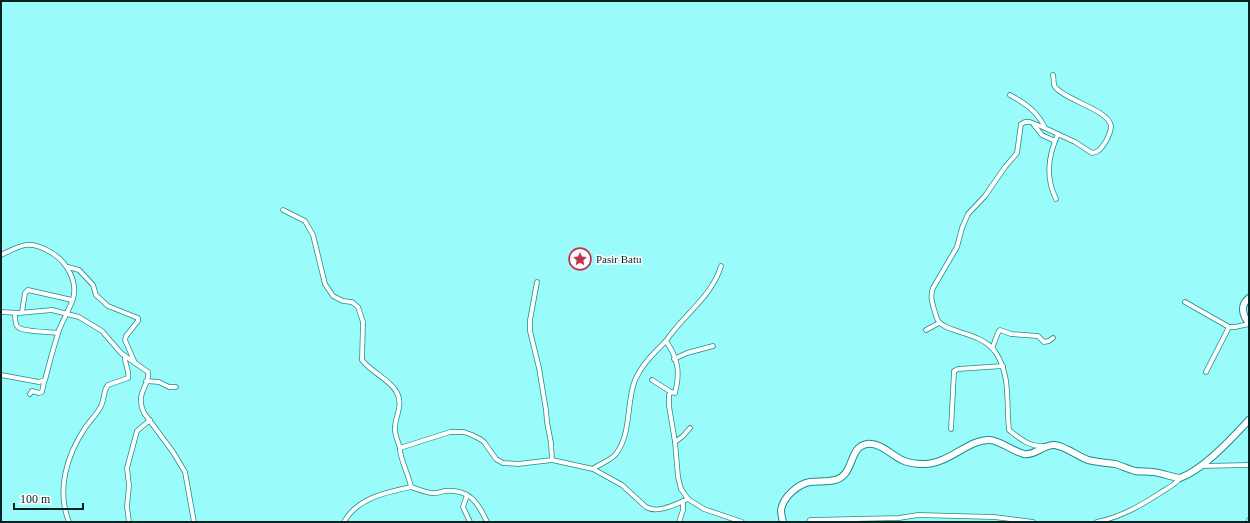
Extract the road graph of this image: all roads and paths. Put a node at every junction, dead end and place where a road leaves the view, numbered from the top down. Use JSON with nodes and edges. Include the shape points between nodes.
{"nodes":[{"id":1,"x":1053,"y":75,"type":"dead end"},
{"id":2,"x":1010,"y":95,"type":"dead end"},
{"id":3,"x":1032,"y":123,"type":"junction"},
{"id":4,"x":1045,"y":128,"type":"junction"},
{"id":5,"x":1058,"y":134,"type":"junction"},
{"id":6,"x":1055,"y":141,"type":"junction"},
{"id":7,"x":1056,"y":199,"type":"dead end"},
{"id":8,"x":283,"y":210,"type":"dead end"},
{"id":9,"x":1,"y":255,"type":"edge"},
{"id":10,"x":722,"y":266,"type":"dead end"},
{"id":11,"x":68,"y":267,"type":"junction"},
{"id":12,"x":537,"y":282,"type":"dead end"},
{"id":13,"x":1249,"y":298,"type":"edge"},
{"id":14,"x":72,"y":300,"type":"junction"},
{"id":15,"x":1185,"y":302,"type":"dead end"},
{"id":16,"x":1,"y":312,"type":"edge"},
{"id":17,"x":22,"y":312,"type":"junction"},
{"id":18,"x":15,"y":313,"type":"junction"},
{"id":19,"x":67,"y":313,"type":"junction"},
{"id":20,"x":939,"y":323,"type":"junction"},
{"id":21,"x":1249,"y":324,"type":"edge"},
{"id":22,"x":1229,"y":327,"type":"junction"},
{"id":23,"x":926,"y":330,"type":"dead end"},
{"id":24,"x":58,"y":333,"type":"junction"},
{"id":25,"x":1053,"y":338,"type":"dead end"},
{"id":26,"x":666,"y":341,"type":"junction"},
{"id":27,"x":713,"y":346,"type":"dead end"},
{"id":28,"x":992,"y":348,"type":"junction"},
{"id":29,"x":125,"y":356,"type":"junction"},
{"id":30,"x":674,"y":359,"type":"junction"},
{"id":31,"x":136,"y":363,"type":"junction"},
{"id":32,"x":1003,"y":366,"type":"junction"},
{"id":33,"x":1206,"y":372,"type":"dead end"},
{"id":34,"x":1,"y":375,"type":"edge"},
{"id":35,"x":652,"y":380,"type":"dead end"},
{"id":36,"x":44,"y":382,"type":"junction"},
{"id":37,"x":146,"y":382,"type":"junction"},
{"id":38,"x":176,"y":387,"type":"dead end"},
{"id":39,"x":671,"y":392,"type":"junction"},
{"id":40,"x":30,"y":394,"type":"dead end"},
{"id":41,"x":150,"y":420,"type":"junction"},
{"id":42,"x":1249,"y":420,"type":"edge"},
{"id":43,"x":690,"y":428,"type":"dead end"},
{"id":44,"x":951,"y":429,"type":"dead end"},
{"id":45,"x":675,"y":442,"type":"junction"},
{"id":46,"x":1047,"y":446,"type":"junction"},
{"id":47,"x":400,"y":448,"type":"junction"},
{"id":48,"x":552,"y":460,"type":"junction"},
{"id":49,"x":1199,"y":466,"type":"junction"},
{"id":50,"x":1249,"y":466,"type":"edge"},
{"id":51,"x":593,"y":469,"type":"junction"},
{"id":52,"x":1180,"y":478,"type":"junction"},
{"id":53,"x":411,"y":487,"type":"junction"},
{"id":54,"x":467,"y":495,"type":"junction"},
{"id":55,"x":685,"y":500,"type":"junction"},
{"id":56,"x":1116,"y":517,"type":"junction"},
{"id":57,"x":999,"y":520,"type":"edge"},
{"id":58,"x":69,"y":522,"type":"edge"},
{"id":59,"x":129,"y":522,"type":"edge"},
{"id":60,"x":194,"y":522,"type":"edge"},
{"id":61,"x":344,"y":522,"type":"edge"},
{"id":62,"x":470,"y":522,"type":"edge"},
{"id":63,"x":487,"y":522,"type":"edge"},
{"id":64,"x":679,"y":522,"type":"edge"},
{"id":65,"x":742,"y":522,"type":"edge"},
{"id":66,"x":783,"y":522,"type":"edge"},
{"id":67,"x":809,"y":522,"type":"edge"},
{"id":68,"x":1032,"y":522,"type":"edge"},
{"id":69,"x":1097,"y":522,"type":"edge"},
{"id":70,"x":1118,"y":522,"type":"edge"}],
"edges":[{"from":1,"to":5,"type":"street","via":[[1056,87],[1106,118],[1111,127],[1102,147],[1094,153]]},
{"from":2,"to":4,"type":"street","via":[[1039,116]]},
{"from":3,"to":4,"type":"street"},
{"from":3,"to":6,"type":"street","via":[[1042,135]]},
{"from":3,"to":20,"type":"street","via":[[1021,124],[1017,153],[1005,166],[986,196],[968,214],[957,247],[932,288],[931,298]]},
{"from":4,"to":5,"type":"street"},
{"from":5,"to":6,"type":"street"},
{"from":6,"to":7,"type":"street","via":[[1048,176]]},
{"from":8,"to":47,"type":"street","via":[[305,220],[313,235],[325,284],[333,296],[352,302],[358,307],[363,322],[362,360],[396,390],[400,399],[395,428]]},
{"from":9,"to":11,"type":"street","via":[[16,247],[32,245],[46,249]]},
{"from":10,"to":26,"type":"street","via":[[709,290]]},
{"from":11,"to":14,"type":"street","via":[[74,288]]},
{"from":11,"to":31,"type":"street","via":[[79,270],[93,285],[96,295],[108,306],[138,318],[125,340]]},
{"from":12,"to":48,"type":"street","via":[[530,331],[552,443]]},
{"from":13,"to":21,"type":"main road","via":[[1243,307],[1244,316]]},
{"from":14,"to":17,"type":"street","via":[[28,290],[25,293]]},
{"from":14,"to":19,"type":"street"},
{"from":15,"to":22,"type":"street"},
{"from":16,"to":18,"type":"street"},
{"from":17,"to":18,"type":"street"},
{"from":17,"to":19,"type":"street","via":[[52,310]]},
{"from":18,"to":24,"type":"street","via":[[16,325],[19,328]]},
{"from":19,"to":24,"type":"street"},
{"from":19,"to":29,"type":"street","via":[[102,331]]},
{"from":20,"to":23,"type":"street"},
{"from":20,"to":28,"type":"street","via":[[978,338]]},
{"from":21,"to":22,"type":"street"},
{"from":22,"to":33,"type":"street"},
{"from":24,"to":36,"type":"street"},
{"from":25,"to":28,"type":"street","via":[[1044,342],[1038,336],[1011,334],[1000,330]]},
{"from":26,"to":30,"type":"street"},
{"from":26,"to":51,"type":"street","via":[[647,360],[636,379],[630,399],[628,425],[619,448],[610,459]]},
{"from":27,"to":30,"type":"street"},
{"from":28,"to":32,"type":"street"},
{"from":29,"to":31,"type":"street"},
{"from":29,"to":58,"type":"street","via":[[128,378],[106,387],[103,402],[85,429],[67,466],[63,500]]},
{"from":30,"to":39,"type":"street","via":[[678,367],[678,379],[675,394]]},
{"from":31,"to":37,"type":"street","via":[[148,373]]},
{"from":32,"to":44,"type":"street","via":[[954,371]]},
{"from":32,"to":46,"type":"street","via":[[1008,393],[1009,430],[1027,444]]},
{"from":34,"to":36,"type":"street"},
{"from":35,"to":39,"type":"street"},
{"from":36,"to":40,"type":"street","via":[[42,392],[32,391]]},
{"from":37,"to":38,"type":"street","via":[[159,382]]},
{"from":37,"to":41,"type":"street","via":[[140,406]]},
{"from":39,"to":45,"type":"street","via":[[669,406]]},
{"from":41,"to":59,"type":"street","via":[[137,431],[127,468]]},
{"from":41,"to":60,"type":"street","via":[[185,472]]},
{"from":42,"to":49,"type":"main road"},
{"from":43,"to":45,"type":"street"},
{"from":45,"to":55,"type":"street","via":[[679,484]]},
{"from":46,"to":52,"type":"main road","via":[[1056,445],[1094,461]]},
{"from":46,"to":66,"type":"main road","via":[[1026,454],[991,440],[982,441],[942,461],[921,464],[903,460],[872,444],[863,445],[856,451],[843,477],[804,484],[795,489],[781,509]]},
{"from":47,"to":48,"type":"street","via":[[450,432],[464,432],[484,442],[496,459],[504,464]]},
{"from":47,"to":53,"type":"street"},
{"from":48,"to":51,"type":"street"},
{"from":49,"to":50,"type":"street"},
{"from":49,"to":52,"type":"main road"},
{"from":51,"to":55,"type":"street","via":[[622,485],[651,510]]},
{"from":52,"to":56,"type":"street","via":[[1130,512]]},
{"from":53,"to":54,"type":"street","via":[[431,493],[446,491]]},
{"from":53,"to":61,"type":"street","via":[[375,496],[358,506]]},
{"from":54,"to":62,"type":"street","via":[[463,507]]},
{"from":54,"to":63,"type":"street","via":[[480,506]]},
{"from":55,"to":64,"type":"street"},
{"from":55,"to":65,"type":"street"},
{"from":56,"to":69,"type":"street"},
{"from":56,"to":70,"type":"street"},
{"from":57,"to":67,"type":"street","via":[[918,515]]},
{"from":57,"to":68,"type":"street"}]}
